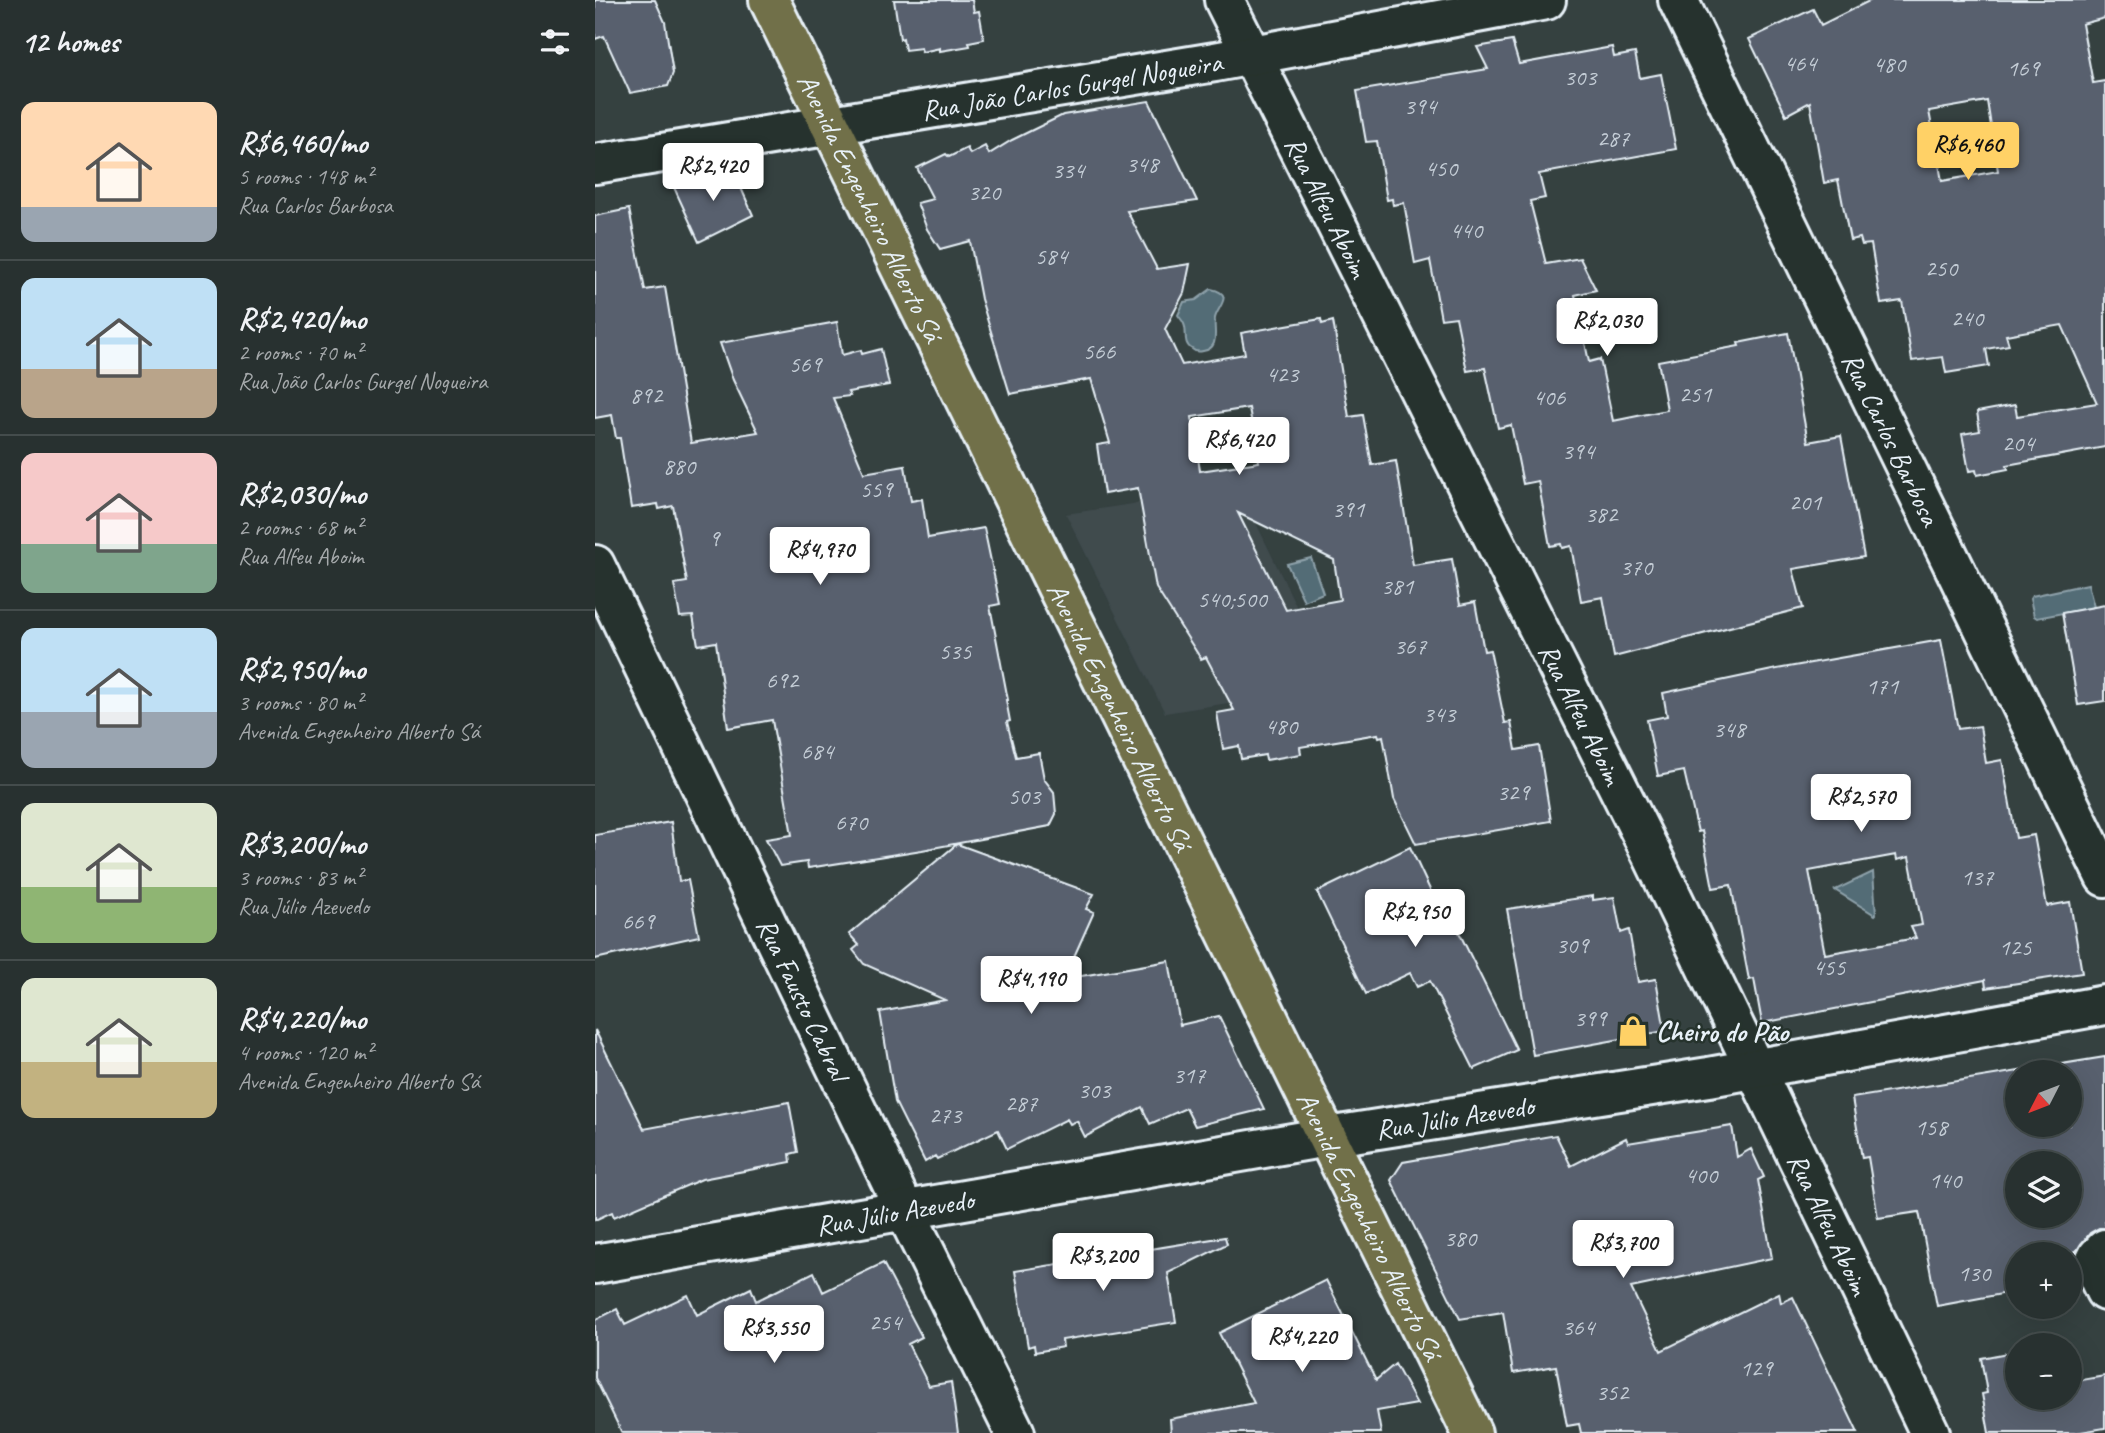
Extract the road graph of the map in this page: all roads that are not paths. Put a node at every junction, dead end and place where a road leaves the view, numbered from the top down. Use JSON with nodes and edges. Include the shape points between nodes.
{"nodes":[{"id":1,"x":769,"y":0,"type":"edge"},
{"id":2,"x":1224,"y":0,"type":"edge"},
{"id":3,"x":1546,"y":0,"type":"edge"},
{"id":4,"x":1678,"y":0,"type":"edge"},
{"id":5,"x":1251,"y":55,"type":"junction"},
{"id":6,"x":830,"y":125,"type":"junction"},
{"id":7,"x":595,"y":164,"type":"edge"},
{"id":8,"x":595,"y":565,"type":"edge"},
{"id":9,"x":2105,"y":877,"type":"edge"},
{"id":10,"x":2105,"y":1005,"type":"edge"},
{"id":11,"x":1754,"y":1069,"type":"junction"},
{"id":12,"x":1327,"y":1137,"type":"junction"},
{"id":13,"x":905,"y":1211,"type":"junction"},
{"id":14,"x":2105,"y":1249,"type":"edge"},
{"id":15,"x":595,"y":1264,"type":"edge"},
{"id":16,"x":2105,"y":1291,"type":"edge"},
{"id":17,"x":1015,"y":1433,"type":"edge"},
{"id":18,"x":1472,"y":1433,"type":"edge"},
{"id":19,"x":1930,"y":1433,"type":"edge"}],
"edges":[{"from":1,"to":6,"type":"main road","name":"Avenida Engenheiro Alberto Sá"},
{"from":2,"to":5,"type":"street","name":"Rua Alfeu Aboim"},
{"from":3,"to":5,"type":"street","name":"Rua João Carlos Gurgel Nogueira"},
{"from":4,"to":9,"type":"street","name":"Rua Carlos Barbosa"},
{"from":5,"to":6,"type":"street","name":"Rua João Carlos Gurgel Nogueira"},
{"from":5,"to":11,"type":"street","name":"Rua Alfeu Aboim","via":[[1647,845]]},
{"from":6,"to":7,"type":"street","name":"Rua João Carlos Gurgel Nogueira"},
{"from":6,"to":12,"type":"main road","name":"Avenida Engenheiro Alberto Sá"},
{"from":8,"to":13,"type":"street","name":"Rua Fausto Cabral"},
{"from":10,"to":11,"type":"street","name":"Rua Júlio Azevedo"},
{"from":11,"to":12,"type":"street","name":"Rua Júlio Azevedo"},
{"from":11,"to":19,"type":"street","name":"Rua Alfeu Aboim"},
{"from":12,"to":13,"type":"street","name":"Rua Júlio Azevedo"},
{"from":12,"to":18,"type":"main road","name":"Avenida Engenheiro Alberto Sá"},
{"from":13,"to":15,"type":"street","name":"Rua Júlio Azevedo"},
{"from":13,"to":17,"type":"street","name":"Rua Fausto Cabral"},
{"from":14,"to":16,"type":"street","via":[[2093,1266]]}]}
